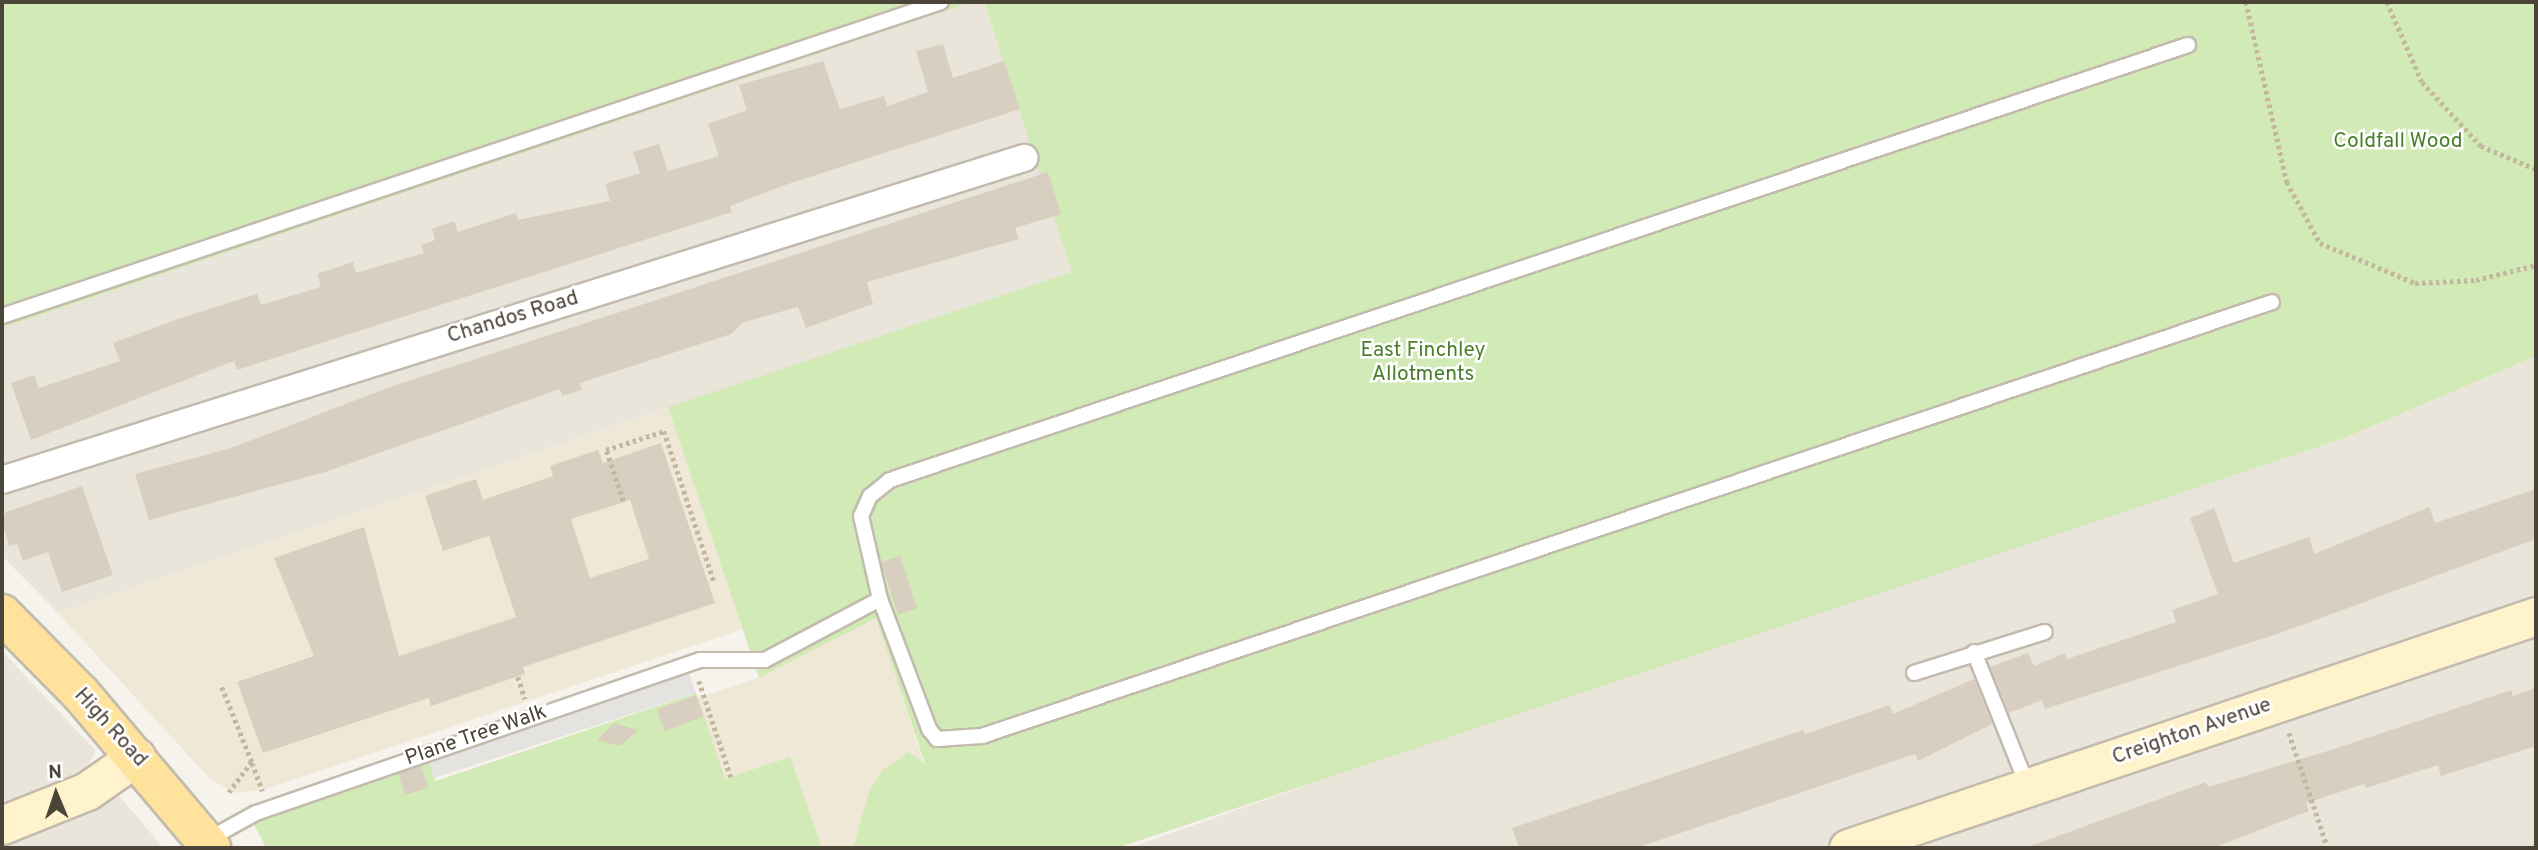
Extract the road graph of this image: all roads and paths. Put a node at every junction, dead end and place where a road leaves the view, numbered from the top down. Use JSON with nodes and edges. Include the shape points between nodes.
{"nodes":[{"id":1,"x":941,"y":2,"type":"edge"},
{"id":2,"x":2246,"y":2,"type":"edge"},
{"id":3,"x":2387,"y":2,"type":"edge"},
{"id":4,"x":2189,"y":45,"type":"dead end"},
{"id":5,"x":1024,"y":158,"type":"dead end"},
{"id":6,"x":2536,"y":169,"type":"edge"},
{"id":7,"x":2536,"y":265,"type":"edge"},
{"id":8,"x":2272,"y":302,"type":"dead end"},
{"id":9,"x":2,"y":316,"type":"edge"},
{"id":10,"x":2,"y":480,"type":"edge"},
{"id":11,"x":623,"y":501,"type":"dead end"},
{"id":12,"x":715,"y":581,"type":"dead end"},
{"id":13,"x":880,"y":599,"type":"junction"},
{"id":14,"x":2,"y":614,"type":"edge"},
{"id":15,"x":2536,"y":616,"type":"edge"},
{"id":16,"x":2045,"y":632,"type":"dead end"},
{"id":17,"x":1975,"y":652,"type":"junction"},
{"id":18,"x":1913,"y":673,"type":"dead end"},
{"id":19,"x":222,"y":687,"type":"dead end"},
{"id":20,"x":702,"y":691,"type":"dead end"},
{"id":21,"x":2277,"y":728,"type":"dead end"},
{"id":22,"x":136,"y":757,"type":"junction"},
{"id":23,"x":252,"y":762,"type":"junction"},
{"id":24,"x":731,"y":777,"type":"dead end"},
{"id":25,"x":2029,"y":789,"type":"junction"},
{"id":26,"x":229,"y":792,"type":"dead end"},
{"id":27,"x":270,"y":808,"type":"junction"},
{"id":28,"x":2,"y":825,"type":"edge"},
{"id":29,"x":208,"y":844,"type":"edge"},
{"id":30,"x":1848,"y":848,"type":"edge"},
{"id":31,"x":2328,"y":848,"type":"edge"}],
"edges":[{"from":1,"to":9,"type":"lane"},
{"from":2,"to":7,"type":"path","via":[[2287,182],[2320,243],[2415,283],[2476,280]]},
{"from":3,"to":6,"type":"path","via":[[2423,82],[2481,146]]},
{"from":4,"to":13,"type":"lane","via":[[890,480],[870,496],[860,516]]},
{"from":5,"to":10,"type":"street","name":"Chandos Road"},
{"from":8,"to":13,"type":"lane","via":[[982,736],[937,739],[929,729]]},
{"from":11,"to":12,"type":"path","via":[[606,450],[664,430]]},
{"from":13,"to":27,"type":"lane","name":"Plane Tree Walk","via":[[754,663],[700,660]]},
{"from":14,"to":22,"type":"main road","name":"High Road"},
{"from":15,"to":25,"type":"street","name":"Creighton Avenue"},
{"from":16,"to":17,"type":"lane"},
{"from":17,"to":18,"type":"lane"},
{"from":17,"to":25,"type":"lane"},
{"from":19,"to":23,"type":"path"},
{"from":20,"to":24,"type":"path"},
{"from":21,"to":31,"type":"path","via":[[2286,724]]},
{"from":22,"to":28,"type":"street","via":[[87,791]]},
{"from":22,"to":29,"type":"main road","name":"High Road"},
{"from":23,"to":26,"type":"path"},
{"from":23,"to":27,"type":"path"},
{"from":25,"to":30,"type":"street","name":"Creighton Avenue"},
{"from":27,"to":29,"type":"lane","name":"Plane Tree Walk"}]}
